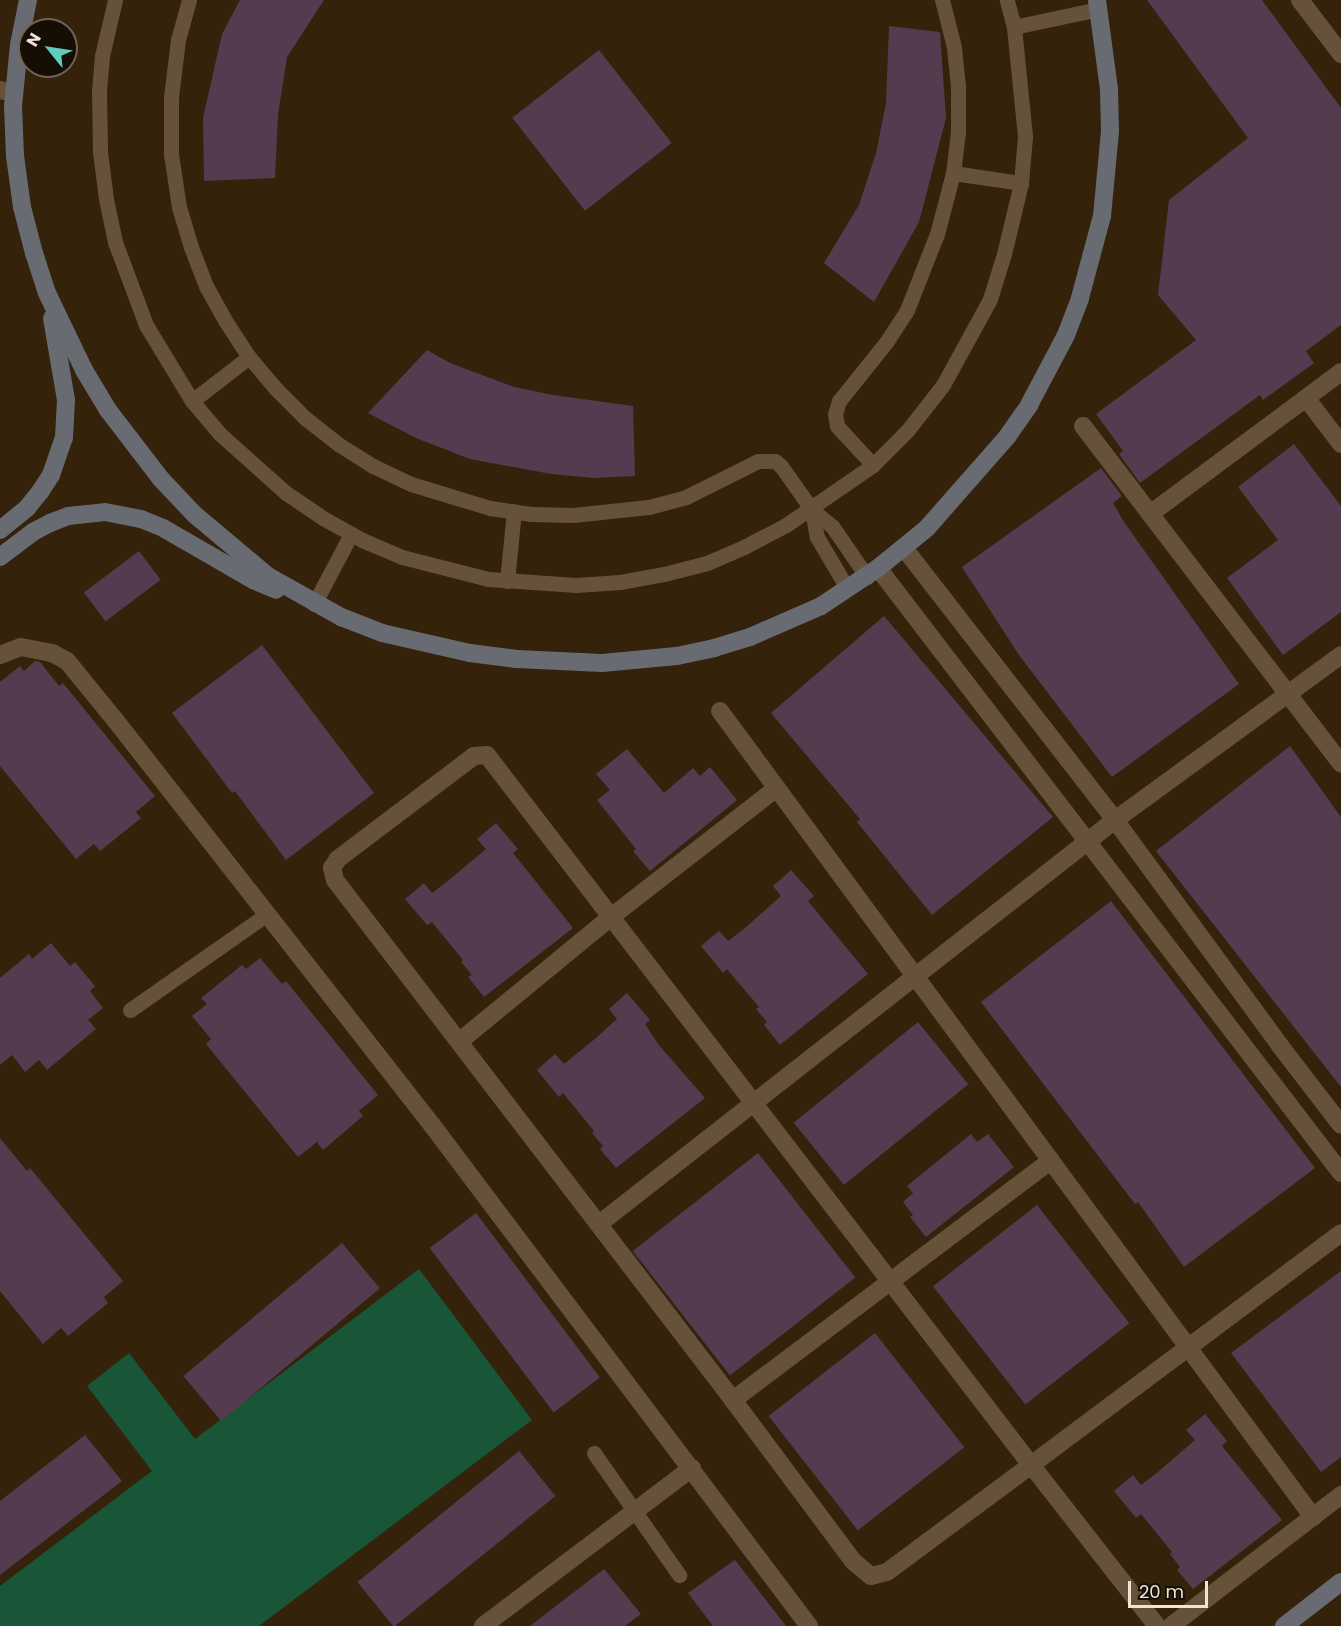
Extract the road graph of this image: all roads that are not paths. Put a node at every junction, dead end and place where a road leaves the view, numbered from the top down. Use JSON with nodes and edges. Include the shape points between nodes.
{"nodes":[{"id":1,"x":28,"y":0,"type":"edge"},
{"id":2,"x":115,"y":0,"type":"edge"},
{"id":3,"x":189,"y":0,"type":"edge"},
{"id":4,"x":942,"y":0,"type":"edge"},
{"id":5,"x":1007,"y":0,"type":"edge"},
{"id":6,"x":1300,"y":0,"type":"edge"},
{"id":7,"x":1098,"y":4,"type":"edge"},
{"id":8,"x":1014,"y":27,"type":"junction"},
{"id":9,"x":1341,"y":54,"type":"edge"},
{"id":10,"x":7,"y":92,"type":"edge"},
{"id":11,"x":7,"y":134,"type":"edge"},
{"id":12,"x":953,"y":173,"type":"junction"},
{"id":13,"x":1021,"y":183,"type":"junction"},
{"id":14,"x":47,"y":293,"type":"junction"},
{"id":15,"x":249,"y":357,"type":"junction"},
{"id":16,"x":1341,"y":372,"type":"edge"},
{"id":17,"x":1306,"y":398,"type":"junction"},
{"id":18,"x":192,"y":400,"type":"junction"},
{"id":19,"x":1083,"y":426,"type":"dead end"},
{"id":20,"x":1341,"y":444,"type":"edge"},
{"id":21,"x":873,"y":465,"type":"junction"},
{"id":22,"x":812,"y":510,"type":"junction"},
{"id":23,"x":514,"y":511,"type":"junction"},
{"id":24,"x":1150,"y":514,"type":"junction"},
{"id":25,"x":0,"y":530,"type":"edge"},
{"id":26,"x":351,"y":534,"type":"junction"},
{"id":27,"x":904,"y":548,"type":"junction"},
{"id":28,"x":0,"y":557,"type":"edge"},
{"id":29,"x":872,"y":572,"type":"junction"},
{"id":30,"x":507,"y":581,"type":"junction"},
{"id":31,"x":848,"y":588,"type":"junction"},
{"id":32,"x":311,"y":602,"type":"junction"},
{"id":33,"x":955,"y":615,"type":"junction"},
{"id":34,"x":929,"y":633,"type":"junction"},
{"id":35,"x":0,"y":655,"type":"edge"},
{"id":36,"x":1341,"y":655,"type":"edge"},
{"id":37,"x":1287,"y":694,"type":"junction"},
{"id":38,"x":720,"y":711,"type":"dead end"},
{"id":39,"x":1341,"y":764,"type":"edge"},
{"id":40,"x":777,"y":788,"type":"junction"},
{"id":41,"x":1115,"y":820,"type":"junction"},
{"id":42,"x":1089,"y":841,"type":"junction"},
{"id":43,"x":267,"y":914,"type":"junction"},
{"id":44,"x":611,"y":917,"type":"junction"},
{"id":45,"x":915,"y":976,"type":"junction"},
{"id":46,"x":130,"y":1010,"type":"dead end"},
{"id":47,"x":460,"y":1041,"type":"junction"},
{"id":48,"x":754,"y":1103,"type":"junction"},
{"id":49,"x":1341,"y":1125,"type":"edge"},
{"id":50,"x":1051,"y":1160,"type":"junction"},
{"id":51,"x":1341,"y":1173,"type":"edge"},
{"id":52,"x":599,"y":1224,"type":"junction"},
{"id":53,"x":1341,"y":1233,"type":"edge"},
{"id":54,"x":890,"y":1281,"type":"junction"},
{"id":55,"x":1189,"y":1347,"type":"junction"},
{"id":56,"x":733,"y":1400,"type":"junction"},
{"id":57,"x":594,"y":1453,"type":"dead end"},
{"id":58,"x":1031,"y":1465,"type":"junction"},
{"id":59,"x":692,"y":1468,"type":"junction"},
{"id":60,"x":1341,"y":1495,"type":"edge"},
{"id":61,"x":635,"y":1512,"type":"junction"},
{"id":62,"x":1313,"y":1516,"type":"junction"},
{"id":63,"x":679,"y":1575,"type":"dead end"},
{"id":64,"x":1341,"y":1582,"type":"edge"},
{"id":65,"x":483,"y":1626,"type":"edge"},
{"id":66,"x":809,"y":1626,"type":"edge"},
{"id":67,"x":1157,"y":1626,"type":"edge"},
{"id":68,"x":1171,"y":1626,"type":"edge"},
{"id":69,"x":1284,"y":1626,"type":"edge"}],
"edges":[{"from":1,"to":10,"type":"street"},
{"from":2,"to":18,"type":"lane","via":[[102,56],[99,92],[106,199],[115,242],[146,325]]},
{"from":3,"to":15,"type":"lane","via":[[178,40],[171,97],[171,154],[179,207],[206,286]]},
{"from":4,"to":12,"type":"lane","via":[[954,47],[958,86]]},
{"from":5,"to":8,"type":"lane"},
{"from":6,"to":9,"type":"street"},
{"from":7,"to":8,"type":"lane"},
{"from":7,"to":27,"type":"street","via":[[1109,89],[1108,174],[1093,257],[1080,298],[1049,370],[1007,437],[927,528]]},
{"from":8,"to":13,"type":"lane","via":[[1025,136]]},
{"from":10,"to":11,"type":"street"},
{"from":11,"to":14,"type":"street","via":[[22,207]]},
{"from":12,"to":13,"type":"lane"},
{"from":12,"to":21,"type":"lane","via":[[937,234],[907,310],[836,408],[837,426]]},
{"from":13,"to":21,"type":"lane","via":[[990,299],[970,339],[943,386]]},
{"from":14,"to":25,"type":"street","via":[[66,400],[64,438],[60,456],[40,492]]},
{"from":14,"to":32,"type":"street","via":[[108,410],[161,479],[231,546],[268,576]]},
{"from":15,"to":18,"type":"lane"},
{"from":15,"to":23,"type":"lane","via":[[305,418],[374,466],[450,498]]},
{"from":16,"to":17,"type":"street"},
{"from":17,"to":20,"type":"street"},
{"from":17,"to":24,"type":"street"},
{"from":18,"to":26,"type":"lane","via":[[220,434],[286,494]]},
{"from":19,"to":24,"type":"street"},
{"from":21,"to":22,"type":"lane"},
{"from":22,"to":23,"type":"lane","via":[[781,466],[767,459],[686,497],[649,507],[573,515]]},
{"from":22,"to":29,"type":"lane","via":[[832,526]]},
{"from":22,"to":30,"type":"lane","via":[[707,563],[664,574],[576,585]]},
{"from":22,"to":31,"type":"lane","via":[[817,537]]},
{"from":23,"to":30,"type":"lane"},
{"from":24,"to":37,"type":"street"},
{"from":26,"to":30,"type":"lane","via":[[402,557],[444,570]]},
{"from":26,"to":32,"type":"lane"},
{"from":27,"to":29,"type":"street"},
{"from":27,"to":33,"type":"street"},
{"from":28,"to":32,"type":"street","via":[[50,523],[87,513],[115,513],[163,528],[253,580]]},
{"from":29,"to":31,"type":"street"},
{"from":29,"to":34,"type":"street"},
{"from":31,"to":32,"type":"street","via":[[789,621],[723,645],[677,656],[602,663],[517,659],[424,644],[382,633]]},
{"from":33,"to":34,"type":"street"},
{"from":33,"to":41,"type":"street"},
{"from":34,"to":42,"type":"street"},
{"from":35,"to":43,"type":"street","via":[[21,647],[52,653],[67,662]]},
{"from":36,"to":37,"type":"street"},
{"from":37,"to":39,"type":"street"},
{"from":37,"to":41,"type":"street"},
{"from":38,"to":40,"type":"street"},
{"from":40,"to":44,"type":"street"},
{"from":40,"to":45,"type":"street"},
{"from":41,"to":42,"type":"street"},
{"from":41,"to":49,"type":"street"},
{"from":42,"to":45,"type":"street"},
{"from":42,"to":51,"type":"street"},
{"from":43,"to":46,"type":"lane"},
{"from":43,"to":59,"type":"street"},
{"from":44,"to":47,"type":"street"},
{"from":44,"to":47,"type":"street","via":[[487,755],[474,756],[338,859],[332,868],[335,880]]},
{"from":44,"to":48,"type":"street"},
{"from":45,"to":48,"type":"street"},
{"from":45,"to":50,"type":"street"},
{"from":47,"to":52,"type":"street"},
{"from":48,"to":52,"type":"street"},
{"from":48,"to":54,"type":"street"},
{"from":50,"to":54,"type":"street"},
{"from":50,"to":55,"type":"street"},
{"from":52,"to":56,"type":"street"},
{"from":53,"to":55,"type":"street"},
{"from":54,"to":56,"type":"street"},
{"from":54,"to":58,"type":"street"},
{"from":55,"to":58,"type":"street"},
{"from":55,"to":62,"type":"street"},
{"from":56,"to":58,"type":"street","via":[[854,1561],[871,1576],[887,1572]]},
{"from":57,"to":61,"type":"lane"},
{"from":58,"to":67,"type":"street"},
{"from":59,"to":61,"type":"street"},
{"from":59,"to":66,"type":"street"},
{"from":60,"to":62,"type":"street"},
{"from":61,"to":63,"type":"lane"},
{"from":61,"to":65,"type":"street"},
{"from":62,"to":68,"type":"street"},
{"from":64,"to":69,"type":"street"}]}
